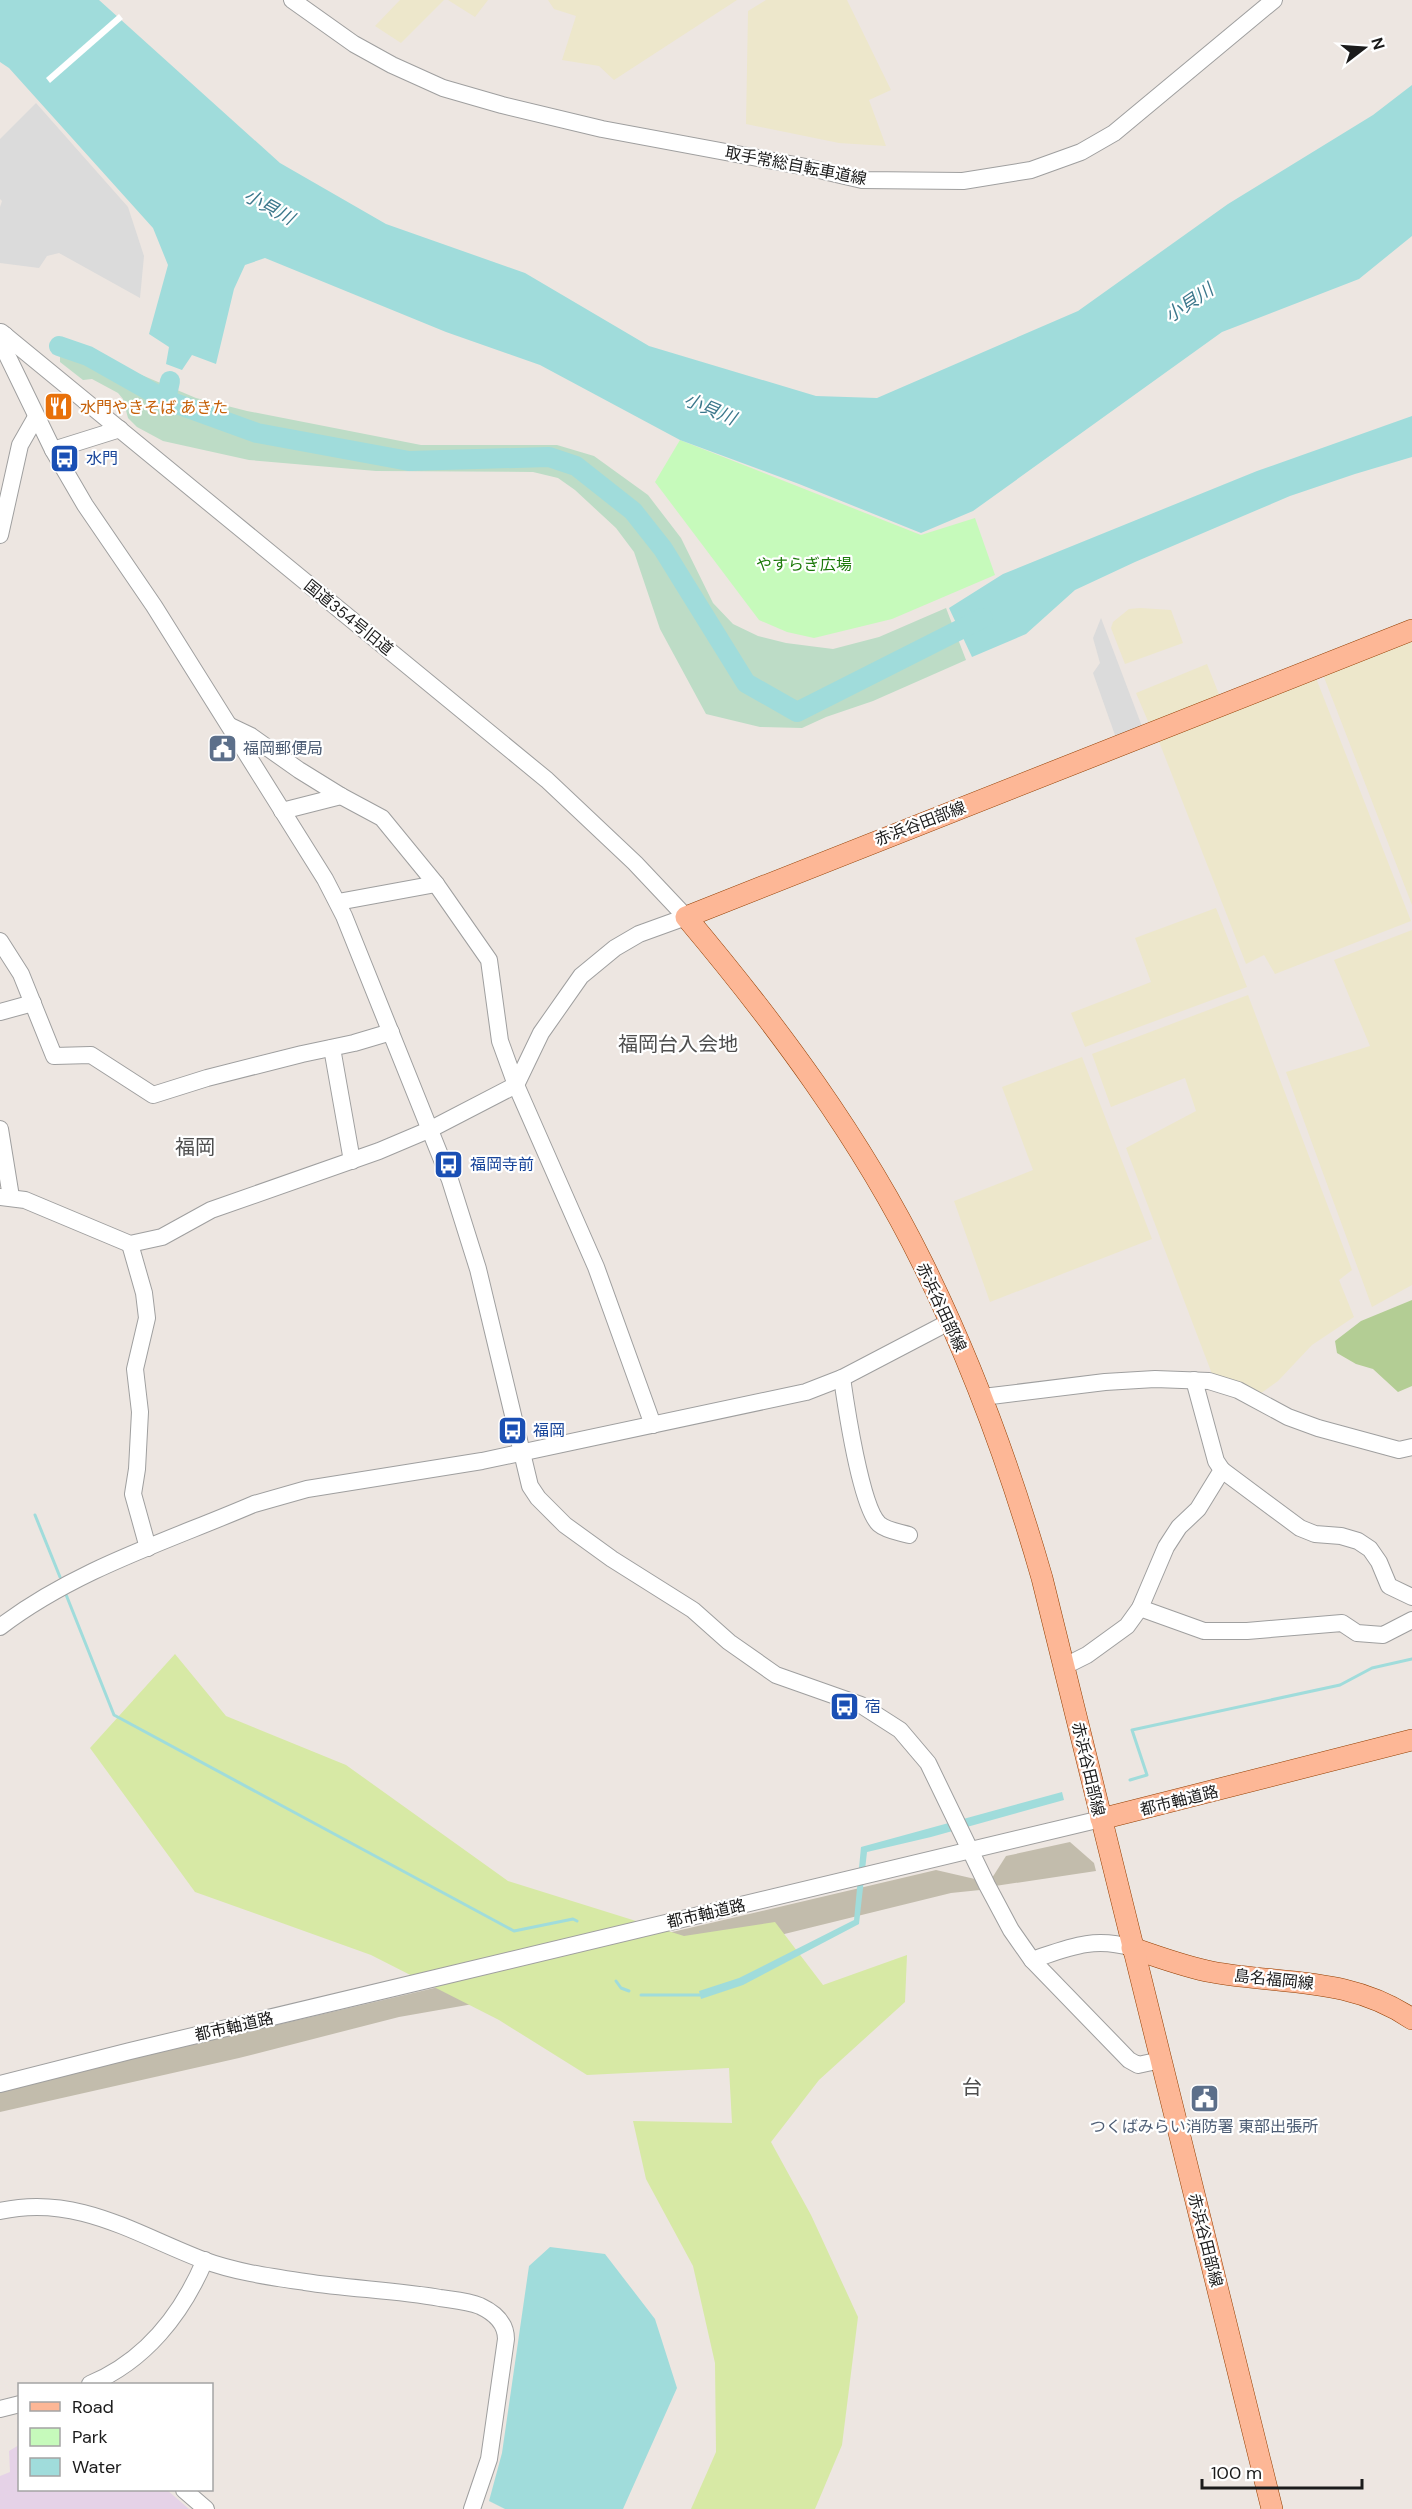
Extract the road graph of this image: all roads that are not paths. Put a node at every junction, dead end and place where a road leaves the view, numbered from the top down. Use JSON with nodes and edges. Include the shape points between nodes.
{"nodes":[{"id":1,"x":292,"y":0,"type":"edge"},
{"id":2,"x":1274,"y":0,"type":"edge"},
{"id":3,"x":2,"y":333,"type":"edge"},
{"id":4,"x":4,"y":356,"type":"edge"},
{"id":5,"x":36,"y":417,"type":"junction"},
{"id":6,"x":120,"y":429,"type":"junction"},
{"id":7,"x":53,"y":450,"type":"junction"},
{"id":8,"x":0,"y":535,"type":"edge"},
{"id":9,"x":1412,"y":630,"type":"edge"},
{"id":10,"x":229,"y":726,"type":"junction"},
{"id":11,"x":341,"y":796,"type":"junction"},
{"id":12,"x":282,"y":811,"type":"junction"},
{"id":13,"x":436,"y":884,"type":"junction"},
{"id":14,"x":338,"y":902,"type":"junction"},
{"id":15,"x":686,"y":916,"type":"junction"},
{"id":16,"x":0,"y":941,"type":"edge"},
{"id":17,"x":33,"y":1003,"type":"junction"},
{"id":18,"x":0,"y":1012,"type":"edge"},
{"id":19,"x":391,"y":1032,"type":"junction"},
{"id":20,"x":332,"y":1048,"type":"junction"},
{"id":21,"x":516,"y":1085,"type":"junction"},
{"id":22,"x":0,"y":1129,"type":"edge"},
{"id":23,"x":430,"y":1129,"type":"junction"},
{"id":24,"x":352,"y":1161,"type":"junction"},
{"id":25,"x":5,"y":1197,"type":"edge"},
{"id":26,"x":130,"y":1244,"type":"junction"},
{"id":27,"x":951,"y":1322,"type":"junction"},
{"id":28,"x":842,"y":1378,"type":"junction"},
{"id":29,"x":1194,"y":1380,"type":"junction"},
{"id":30,"x":982,"y":1397,"type":"junction"},
{"id":31,"x":653,"y":1425,"type":"junction"},
{"id":32,"x":1412,"y":1447,"type":"edge"},
{"id":33,"x":521,"y":1453,"type":"junction"},
{"id":34,"x":1222,"y":1470,"type":"junction"},
{"id":35,"x":909,"y":1535,"type":"dead end"},
{"id":36,"x":148,"y":1548,"type":"junction"},
{"id":37,"x":1412,"y":1597,"type":"edge"},
{"id":38,"x":1140,"y":1608,"type":"junction"},
{"id":39,"x":1412,"y":1620,"type":"edge"},
{"id":40,"x":0,"y":1627,"type":"edge"},
{"id":41,"x":1065,"y":1665,"type":"junction"},
{"id":42,"x":1412,"y":1740,"type":"edge"},
{"id":43,"x":1101,"y":1819,"type":"junction"},
{"id":44,"x":971,"y":1851,"type":"junction"},
{"id":45,"x":1132,"y":1948,"type":"junction"},
{"id":46,"x":1032,"y":1960,"type":"junction"},
{"id":47,"x":1412,"y":2019,"type":"edge"},
{"id":48,"x":1161,"y":2060,"type":"junction"},
{"id":49,"x":0,"y":2084,"type":"edge"},
{"id":50,"x":0,"y":2211,"type":"edge"},
{"id":51,"x":205,"y":2260,"type":"junction"},
{"id":52,"x":102,"y":2382,"type":"edge"},
{"id":53,"x":18,"y":2404,"type":"edge"},
{"id":54,"x":0,"y":2409,"type":"edge"},
{"id":55,"x":185,"y":2491,"type":"edge"},
{"id":56,"x":206,"y":2509,"type":"edge"},
{"id":57,"x":472,"y":2509,"type":"edge"},
{"id":58,"x":1272,"y":2509,"type":"edge"}],
"edges":[{"from":1,"to":2,"type":"street","name":"取手常総自転車道線","via":[[354,44],[392,65],[443,88],[502,105],[602,129],[862,180],[963,181],[1031,170],[1081,152],[1114,133]]},
{"from":3,"to":4,"type":"street"},
{"from":3,"to":6,"type":"street","name":"国道354号旧道"},
{"from":4,"to":5,"type":"street"},
{"from":5,"to":7,"type":"street"},
{"from":5,"to":8,"type":"street","via":[[20,445]]},
{"from":6,"to":7,"type":"street"},
{"from":6,"to":15,"type":"street","name":"国道354号旧道","via":[[547,780]]},
{"from":7,"to":10,"type":"street"},
{"from":9,"to":15,"type":"main road","name":"赤浜谷田部線"},
{"from":10,"to":11,"type":"street","via":[[251,736]]},
{"from":10,"to":12,"type":"street"},
{"from":11,"to":12,"type":"street"},
{"from":11,"to":13,"type":"street","via":[[382,818]]},
{"from":12,"to":14,"type":"street"},
{"from":13,"to":14,"type":"street"},
{"from":13,"to":21,"type":"street","via":[[489,960],[500,1041]]},
{"from":14,"to":19,"type":"street"},
{"from":15,"to":21,"type":"street","via":[[639,934],[581,976],[541,1033]]},
{"from":15,"to":27,"type":"main road","name":"赤浜谷田部線","via":[[781,1036],[853,1139],[912,1242]]},
{"from":16,"to":17,"type":"street","via":[[21,974]]},
{"from":17,"to":18,"type":"street"},
{"from":17,"to":20,"type":"street","via":[[54,1056],[91,1055],[153,1095]]},
{"from":19,"to":20,"type":"street"},
{"from":19,"to":23,"type":"street"},
{"from":20,"to":24,"type":"street"},
{"from":21,"to":23,"type":"street"},
{"from":21,"to":31,"type":"street","via":[[596,1267]]},
{"from":22,"to":25,"type":"street"},
{"from":23,"to":24,"type":"street"},
{"from":23,"to":33,"type":"street","via":[[478,1269]]},
{"from":24,"to":26,"type":"street","via":[[211,1210],[162,1237]]},
{"from":25,"to":26,"type":"street","via":[[25,1200]]},
{"from":26,"to":36,"type":"street","via":[[147,1318],[135,1369],[140,1412],[133,1494]]},
{"from":27,"to":28,"type":"street"},
{"from":27,"to":30,"type":"main road","name":"赤浜谷田部線"},
{"from":28,"to":31,"type":"street","via":[[806,1392]]},
{"from":28,"to":35,"type":"street","via":[[862,1482],[872,1513],[881,1526]]},
{"from":29,"to":30,"type":"street","via":[[1105,1382]]},
{"from":29,"to":32,"type":"street","via":[[1238,1390],[1318,1428],[1399,1450]]},
{"from":29,"to":34,"type":"street","via":[[1216,1461]]},
{"from":30,"to":41,"type":"main road","name":"赤浜谷田部線","via":[[1023,1511]]},
{"from":31,"to":33,"type":"street"},
{"from":33,"to":36,"type":"street","via":[[279,1496]]},
{"from":33,"to":44,"type":"street","via":[[530,1486],[565,1526],[693,1610],[720,1635],[776,1675],[861,1705],[900,1730],[928,1763]]},
{"from":34,"to":37,"type":"street","via":[[1300,1528],[1358,1541],[1370,1549],[1389,1586]]},
{"from":34,"to":38,"type":"street","via":[[1198,1509],[1166,1547]]},
{"from":36,"to":40,"type":"street","via":[[70,1581]]},
{"from":38,"to":39,"type":"street","via":[[1204,1631],[1342,1623],[1357,1633],[1383,1635]]},
{"from":38,"to":41,"type":"street","via":[[1118,1635]]},
{"from":41,"to":43,"type":"main road","name":"赤浜谷田部線"},
{"from":42,"to":43,"type":"main road","name":"都市軸道路"},
{"from":43,"to":44,"type":"street","name":"都市軸道路"},
{"from":43,"to":45,"type":"main road","name":"赤浜谷田部線"},
{"from":44,"to":46,"type":"street","via":[[1000,1910]]},
{"from":44,"to":49,"type":"street","name":"都市軸道路"},
{"from":45,"to":46,"type":"street","via":[[1089,1942]]},
{"from":45,"to":47,"type":"main road","name":"島名福岡線","via":[[1211,1972],[1352,1990]]},
{"from":45,"to":48,"type":"main road","name":"赤浜谷田部線"},
{"from":46,"to":48,"type":"street","via":[[1128,2061],[1138,2065]]},
{"from":48,"to":58,"type":"main road","name":"赤浜谷田部線"},
{"from":50,"to":51,"type":"street","via":[[48,2206],[92,2214]]},
{"from":51,"to":52,"type":"street","via":[[175,2317],[136,2357]]},
{"from":51,"to":57,"type":"street","via":[[307,2283],[408,2292],[471,2303],[498,2318],[507,2339],[489,2459]]},
{"from":53,"to":54,"type":"street"},
{"from":55,"to":56,"type":"street"}]}
